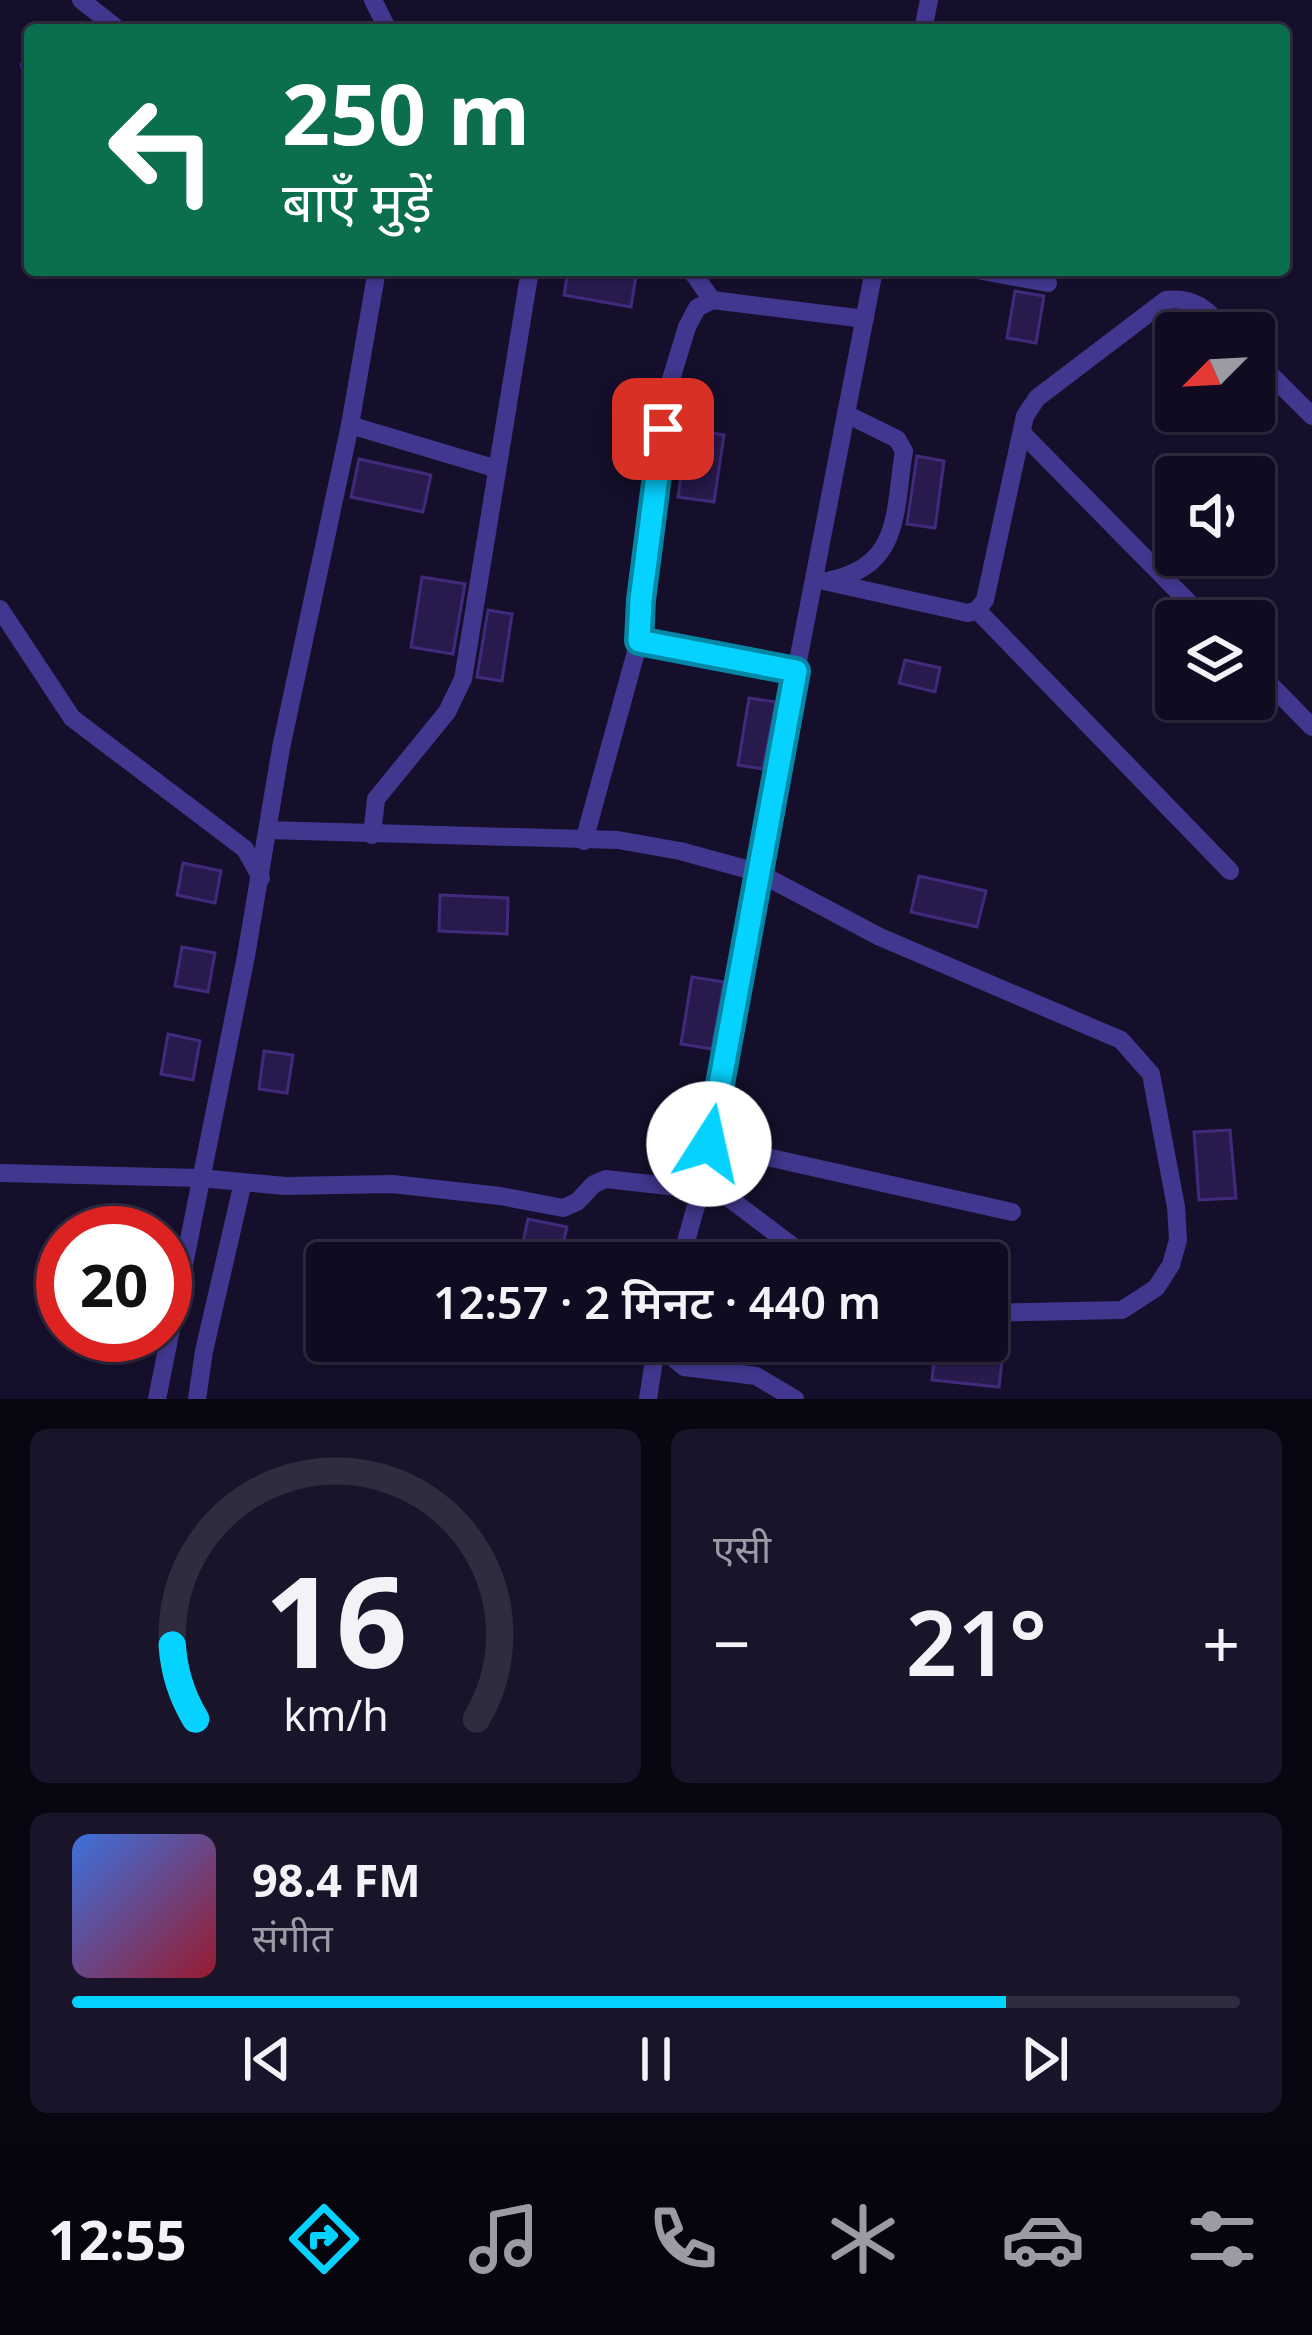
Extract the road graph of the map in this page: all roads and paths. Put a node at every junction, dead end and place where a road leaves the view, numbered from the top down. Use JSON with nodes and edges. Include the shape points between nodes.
{"nodes":[{"id":1,"x":81,"y":0,"type":"edge"},
{"id":2,"x":111,"y":24,"type":"edge"},
{"id":3,"x":376,"y":276,"type":"edge"},
{"id":4,"x":529,"y":276,"type":"edge"},
{"id":5,"x":695,"y":276,"type":"edge"},
{"id":6,"x":873,"y":276,"type":"edge"},
{"id":7,"x":1007,"y":276,"type":"edge"},
{"id":8,"x":1048,"y":284,"type":"dead end"},
{"id":9,"x":712,"y":300,"type":"junction"},
{"id":10,"x":1208,"y":312,"type":"edge"},
{"id":11,"x":865,"y":319,"type":"junction"},
{"id":12,"x":1275,"y":379,"type":"edge"},
{"id":13,"x":846,"y":414,"type":"junction"},
{"id":14,"x":1312,"y":416,"type":"edge"},
{"id":15,"x":350,"y":425,"type":"junction"},
{"id":16,"x":1022,"y":433,"type":"junction"},
{"id":17,"x":494,"y":468,"type":"junction"},
{"id":18,"x":815,"y":579,"type":"junction"},
{"id":19,"x":1187,"y":600,"type":"edge"},
{"id":20,"x":0,"y":609,"type":"edge"},
{"id":21,"x":977,"y":610,"type":"junction"},
{"id":22,"x":639,"y":641,"type":"junction"},
{"id":23,"x":796,"y":671,"type":"junction"},
{"id":24,"x":1275,"y":689,"type":"edge"},
{"id":25,"x":1312,"y":727,"type":"edge"},
{"id":26,"x":268,"y":830,"type":"junction"},
{"id":27,"x":372,"y":835,"type":"junction"},
{"id":28,"x":584,"y":841,"type":"junction"},
{"id":29,"x":757,"y":872,"type":"junction"},
{"id":30,"x":1230,"y":872,"type":"dead end"},
{"id":31,"x":261,"y":878,"type":"junction"},
{"id":32,"x":709,"y":1144,"type":"junction"},
{"id":33,"x":0,"y":1173,"type":"edge"},
{"id":34,"x":199,"y":1178,"type":"junction"},
{"id":35,"x":243,"y":1182,"type":"junction"},
{"id":36,"x":701,"y":1188,"type":"junction"},
{"id":37,"x":1012,"y":1212,"type":"dead end"},
{"id":38,"x":686,"y":1242,"type":"edge"},
{"id":39,"x":787,"y":1242,"type":"edge"},
{"id":40,"x":1008,"y":1313,"type":"edge"},
{"id":41,"x":654,"y":1362,"type":"edge"},
{"id":42,"x":679,"y":1362,"type":"edge"},
{"id":43,"x":158,"y":1399,"type":"edge"},
{"id":44,"x":197,"y":1399,"type":"edge"},
{"id":45,"x":648,"y":1399,"type":"edge"},
{"id":46,"x":795,"y":1399,"type":"edge"}],
"edges":[{"from":1,"to":2,"type":"lane"},
{"from":3,"to":15,"type":"lane"},
{"from":4,"to":17,"type":"lane"},
{"from":5,"to":9,"type":"lane"},
{"from":6,"to":11,"type":"lane"},
{"from":7,"to":8,"type":"lane"},
{"from":9,"to":11,"type":"lane"},
{"from":9,"to":22,"type":"lane","via":[[687,327],[669,386]]},
{"from":10,"to":16,"type":"lane","via":[[1183,298],[1166,300],[1037,398]]},
{"from":11,"to":13,"type":"lane"},
{"from":12,"to":14,"type":"lane"},
{"from":13,"to":18,"type":"lane"},
{"from":13,"to":18,"type":"lane","via":[[904,448],[889,541],[866,567]]},
{"from":15,"to":17,"type":"lane"},
{"from":15,"to":26,"type":"lane"},
{"from":16,"to":19,"type":"lane"},
{"from":16,"to":21,"type":"lane","via":[[986,600]]},
{"from":17,"to":27,"type":"lane","via":[[459,692],[376,799]]},
{"from":18,"to":21,"type":"lane"},
{"from":18,"to":23,"type":"lane"},
{"from":20,"to":31,"type":"lane","via":[[72,718],[245,849]]},
{"from":21,"to":30,"type":"lane"},
{"from":22,"to":23,"type":"lane"},
{"from":22,"to":28,"type":"lane"},
{"from":23,"to":29,"type":"lane"},
{"from":24,"to":25,"type":"lane"},
{"from":26,"to":27,"type":"lane"},
{"from":26,"to":31,"type":"lane"},
{"from":27,"to":28,"type":"lane"},
{"from":28,"to":29,"type":"lane","via":[[647,844]]},
{"from":29,"to":32,"type":"lane"},
{"from":29,"to":40,"type":"lane","via":[[880,937],[1121,1040],[1151,1075],[1176,1207],[1171,1265],[1135,1304],[1108,1312]]},
{"from":31,"to":34,"type":"lane"},
{"from":32,"to":36,"type":"lane"},
{"from":32,"to":37,"type":"lane"},
{"from":33,"to":34,"type":"lane"},
{"from":34,"to":35,"type":"lane"},
{"from":34,"to":43,"type":"lane"},
{"from":35,"to":36,"type":"lane","via":[[431,1187],[563,1208],[606,1179]]},
{"from":35,"to":44,"type":"lane"},
{"from":36,"to":38,"type":"lane"},
{"from":36,"to":39,"type":"lane","via":[[721,1192]]},
{"from":41,"to":45,"type":"lane"},
{"from":42,"to":46,"type":"lane","via":[[756,1376]]}]}
